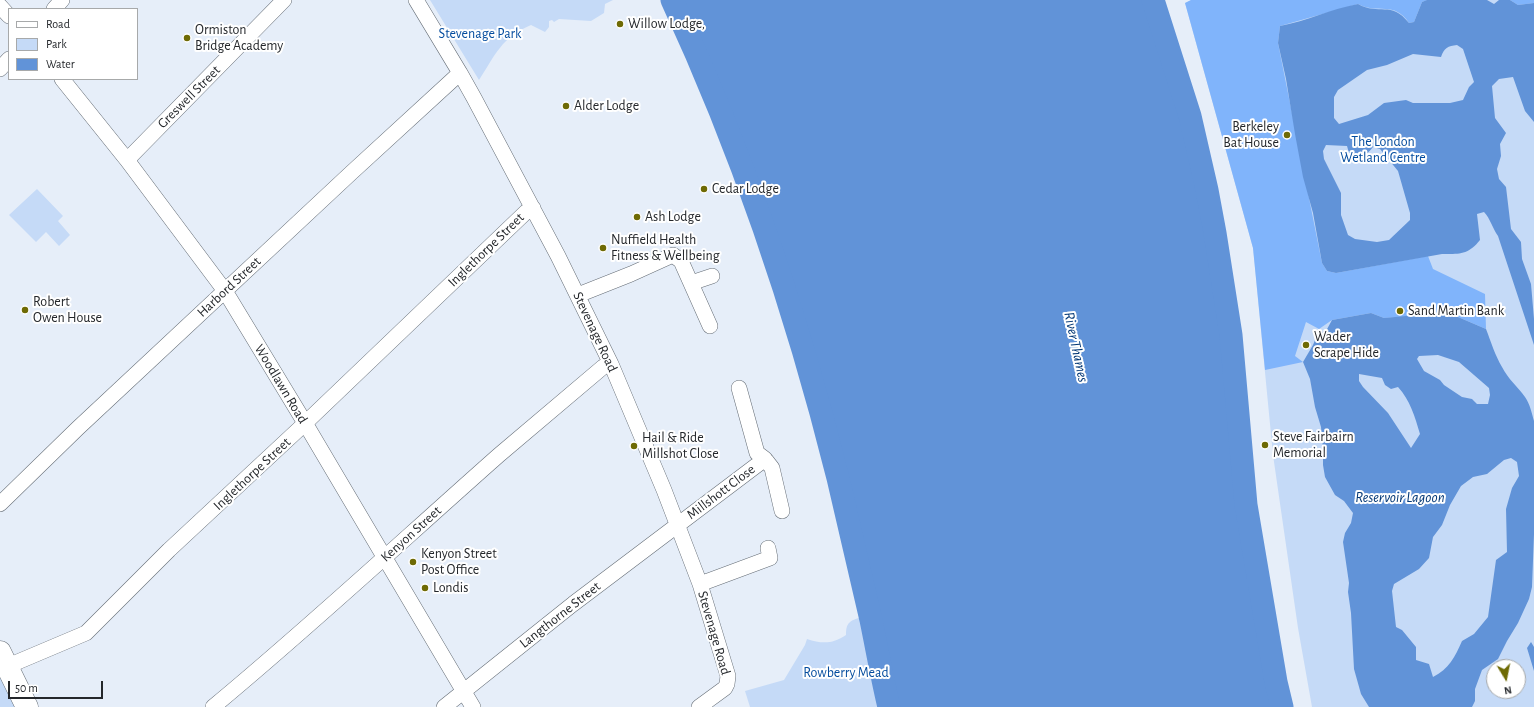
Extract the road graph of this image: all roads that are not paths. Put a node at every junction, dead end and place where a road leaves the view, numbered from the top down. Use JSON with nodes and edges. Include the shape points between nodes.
{"nodes":[{"id":1,"x":62,"y":0,"type":"edge"},
{"id":2,"x":284,"y":0,"type":"edge"},
{"id":3,"x":416,"y":0,"type":"edge"},
{"id":4,"x":0,"y":6,"type":"edge"},
{"id":5,"x":55,"y":8,"type":"edge"},
{"id":6,"x":8,"y":15,"type":"edge"},
{"id":7,"x":8,"y":60,"type":"edge"},
{"id":8,"x":0,"y":69,"type":"edge"},
{"id":9,"x":460,"y":73,"type":"junction"},
{"id":10,"x":63,"y":80,"type":"edge"},
{"id":11,"x":127,"y":160,"type":"junction"},
{"id":12,"x":533,"y":208,"type":"junction"},
{"id":13,"x":712,"y":276,"type":"dead end"},
{"id":14,"x":691,"y":284,"type":"junction"},
{"id":15,"x":225,"y":291,"type":"junction"},
{"id":16,"x":578,"y":294,"type":"junction"},
{"id":17,"x":710,"y":326,"type":"dead end"},
{"id":18,"x":611,"y":364,"type":"junction"},
{"id":19,"x":739,"y":388,"type":"dead end"},
{"id":20,"x":305,"y":423,"type":"junction"},
{"id":21,"x":765,"y":459,"type":"junction"},
{"id":22,"x":0,"y":504,"type":"edge"},
{"id":23,"x":782,"y":511,"type":"dead end"},
{"id":24,"x":677,"y":525,"type":"junction"},
{"id":25,"x":773,"y":557,"type":"dead end"},
{"id":26,"x":385,"y":558,"type":"junction"},
{"id":27,"x":700,"y":584,"type":"junction"},
{"id":28,"x":4,"y":659,"type":"edge"},
{"id":29,"x":464,"y":692,"type":"junction"},
{"id":30,"x":27,"y":707,"type":"edge"},
{"id":31,"x":213,"y":707,"type":"edge"},
{"id":32,"x":444,"y":707,"type":"edge"},
{"id":33,"x":473,"y":707,"type":"edge"},
{"id":34,"x":699,"y":707,"type":"edge"}],
"edges":[{"from":1,"to":5,"type":"street"},
{"from":2,"to":11,"type":"street","name":"Greswell Street"},
{"from":3,"to":9,"type":"street","name":"Stevenage Road"},
{"from":4,"to":6,"type":"street"},
{"from":7,"to":8,"type":"street"},
{"from":9,"to":12,"type":"street","name":"Stevenage Road"},
{"from":9,"to":15,"type":"street","name":"Harbord Street"},
{"from":10,"to":11,"type":"street","name":"Woodlawn Road"},
{"from":11,"to":15,"type":"street","name":"Woodlawn Road"},
{"from":12,"to":16,"type":"street","name":"Stevenage Road"},
{"from":12,"to":20,"type":"street","name":"Inglethorpe Street"},
{"from":13,"to":14,"type":"street"},
{"from":14,"to":16,"type":"street","via":[[681,261],[673,255]]},
{"from":14,"to":17,"type":"street"},
{"from":15,"to":20,"type":"street","name":"Woodlawn Road"},
{"from":15,"to":22,"type":"street","name":"Harbord Street"},
{"from":16,"to":18,"type":"street","name":"Stevenage Road"},
{"from":18,"to":24,"type":"street","name":"Stevenage Road"},
{"from":18,"to":26,"type":"street","name":"Kenyon Street","via":[[603,367],[500,455]]},
{"from":19,"to":21,"type":"street","name":"Millshott Close","via":[[757,453]]},
{"from":20,"to":26,"type":"street","name":"Woodlawn Road"},
{"from":20,"to":28,"type":"street","name":"Inglethorpe Street","via":[[169,550],[86,633]]},
{"from":21,"to":23,"type":"street","name":"Millshott Close","via":[[772,468]]},
{"from":21,"to":24,"type":"street","name":"Millshott Close"},
{"from":24,"to":27,"type":"street","name":"Stevenage Road"},
{"from":24,"to":29,"type":"street","name":"Langthorne Street"},
{"from":25,"to":27,"type":"street"},
{"from":26,"to":29,"type":"street","name":"Woodlawn Road"},
{"from":26,"to":31,"type":"street","name":"Kenyon Street"},
{"from":27,"to":34,"type":"street","name":"Stevenage Road","via":[[728,676],[725,688]]},
{"from":28,"to":30,"type":"main road"},
{"from":29,"to":32,"type":"street","name":"Langthorne Street"},
{"from":29,"to":33,"type":"street","name":"Woodlawn Road"}]}
